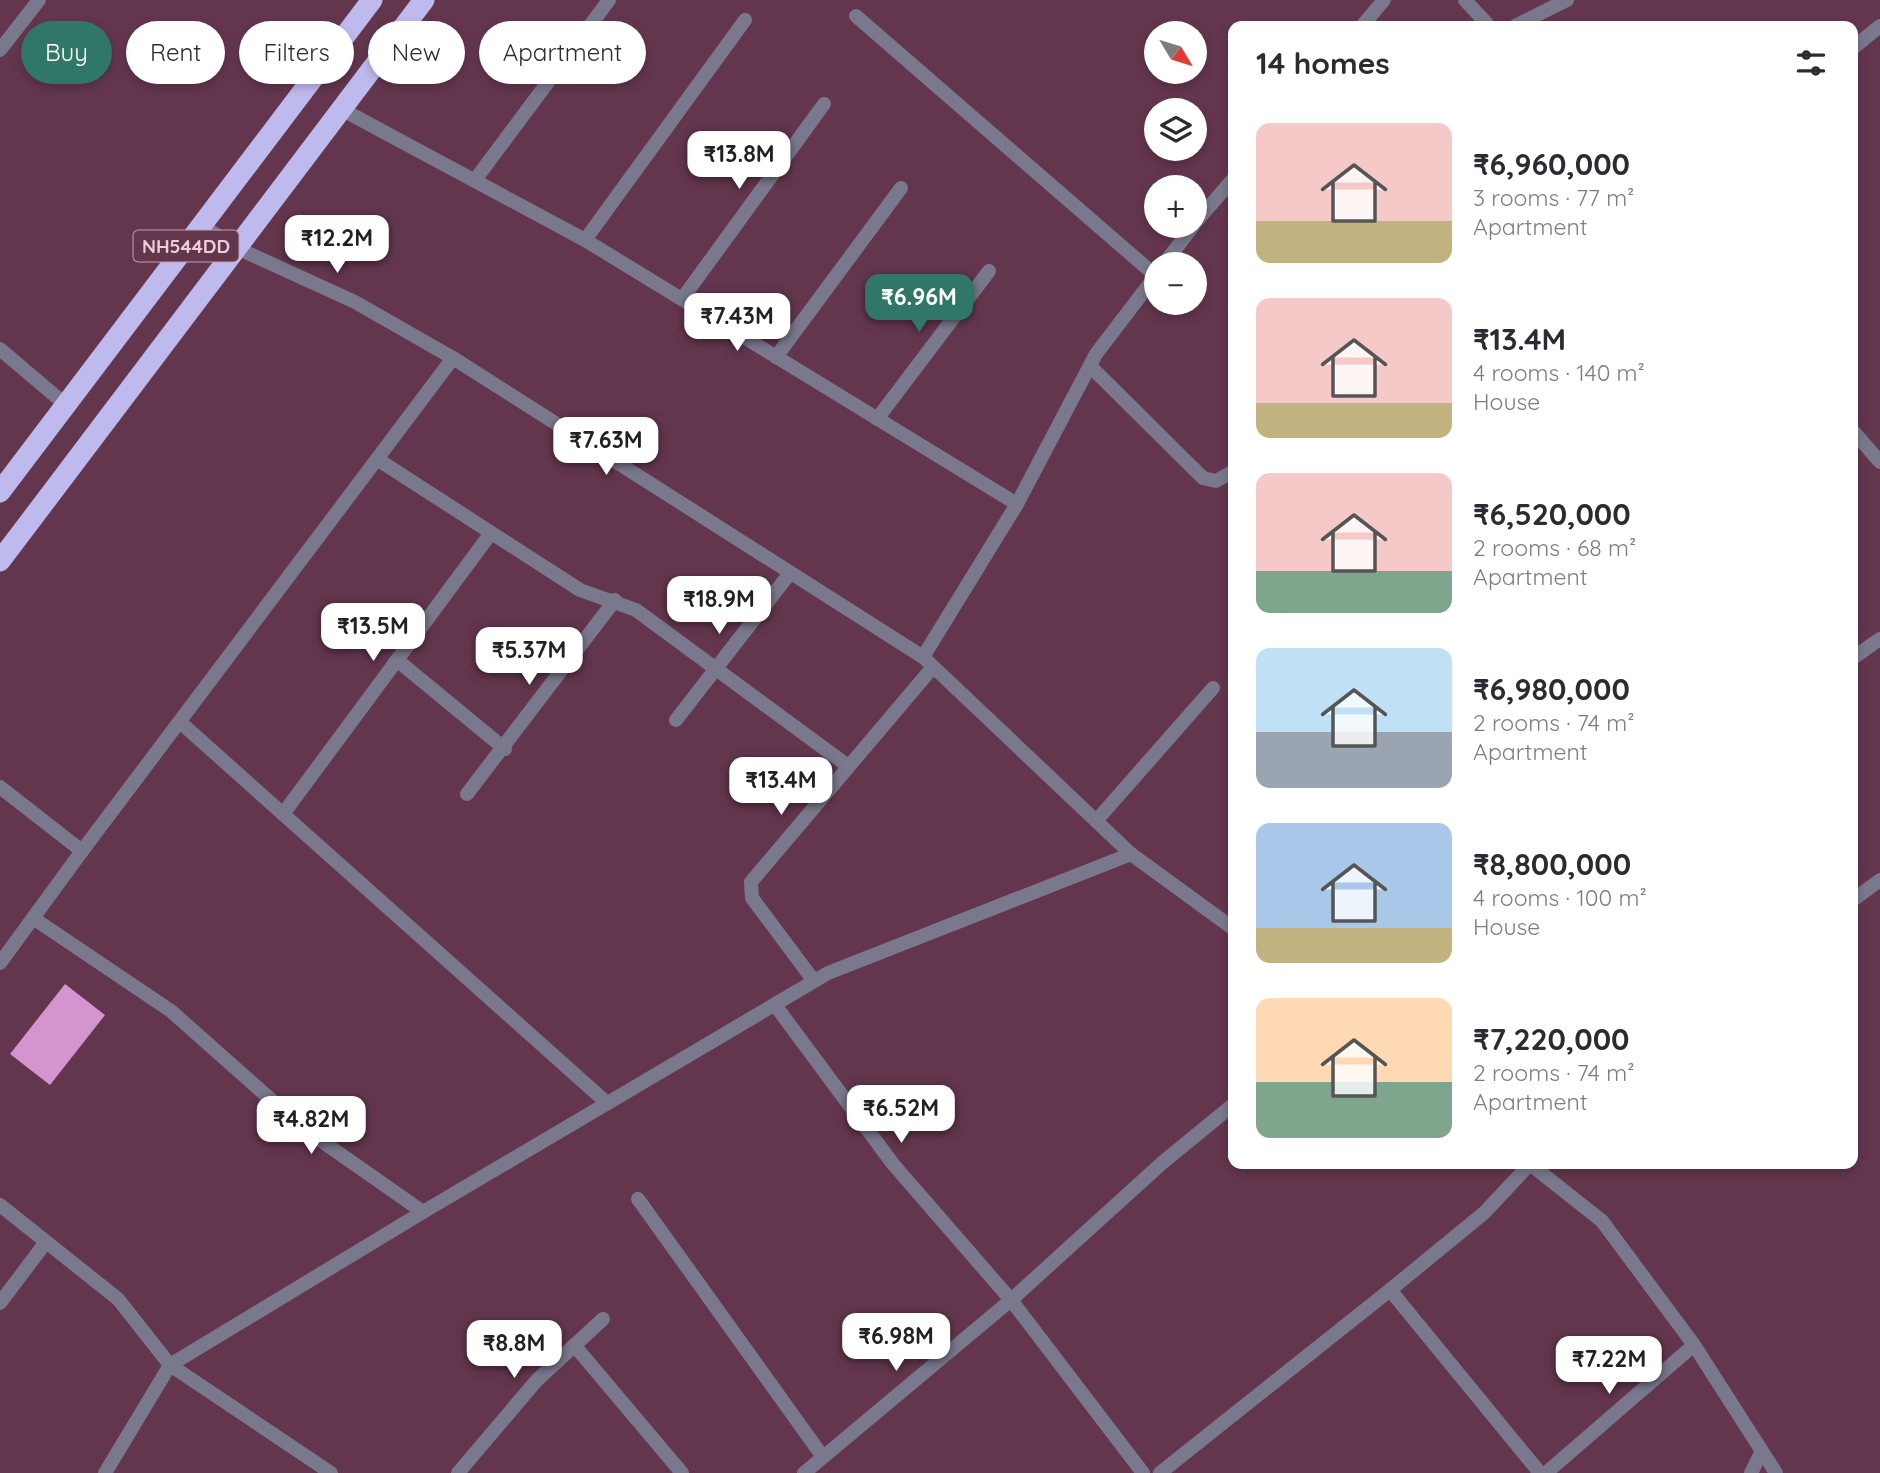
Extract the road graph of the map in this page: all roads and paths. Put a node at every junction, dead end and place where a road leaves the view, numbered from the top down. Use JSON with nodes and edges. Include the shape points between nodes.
{"nodes":[{"id":1,"x":39,"y":0,"type":"edge"},
{"id":2,"x":372,"y":0,"type":"edge"},
{"id":3,"x":424,"y":0,"type":"edge"},
{"id":4,"x":609,"y":0,"type":"edge"},
{"id":5,"x":1384,"y":0,"type":"edge"},
{"id":6,"x":1465,"y":0,"type":"edge"},
{"id":7,"x":1567,"y":0,"type":"edge"},
{"id":8,"x":856,"y":16,"type":"dead end"},
{"id":9,"x":745,"y":20,"type":"dead end"},
{"id":10,"x":1366,"y":21,"type":"edge"},
{"id":11,"x":1484,"y":21,"type":"edge"},
{"id":12,"x":1526,"y":21,"type":"edge"},
{"id":13,"x":1880,"y":26,"type":"edge"},
{"id":14,"x":1858,"y":44,"type":"edge"},
{"id":15,"x":0,"y":50,"type":"edge"},
{"id":16,"x":824,"y":104,"type":"dead end"},
{"id":17,"x":343,"y":110,"type":"junction"},
{"id":18,"x":475,"y":180,"type":"junction"},
{"id":19,"x":1228,"y":185,"type":"edge"},
{"id":20,"x":901,"y":188,"type":"dead end"},
{"id":21,"x":1207,"y":210,"type":"edge"},
{"id":22,"x":202,"y":226,"type":"junction"},
{"id":23,"x":1184,"y":238,"type":"edge"},
{"id":24,"x":585,"y":240,"type":"junction"},
{"id":25,"x":239,"y":249,"type":"junction"},
{"id":26,"x":1173,"y":252,"type":"edge"},
{"id":27,"x":1144,"y":258,"type":"edge"},
{"id":28,"x":989,"y":271,"type":"dead end"},
{"id":29,"x":1144,"y":292,"type":"edge"},
{"id":30,"x":682,"y":299,"type":"junction"},
{"id":31,"x":0,"y":349,"type":"edge"},
{"id":32,"x":776,"y":356,"type":"junction"},
{"id":33,"x":453,"y":358,"type":"junction"},
{"id":34,"x":1090,"y":366,"type":"junction"},
{"id":35,"x":66,"y":405,"type":"junction"},
{"id":36,"x":877,"y":419,"type":"junction"},
{"id":37,"x":1858,"y":437,"type":"edge"},
{"id":38,"x":377,"y":459,"type":"junction"},
{"id":39,"x":1880,"y":462,"type":"edge"},
{"id":40,"x":1228,"y":474,"type":"edge"},
{"id":41,"x":0,"y":492,"type":"edge"},
{"id":42,"x":1017,"y":504,"type":"junction"},
{"id":43,"x":491,"y":533,"type":"junction"},
{"id":44,"x":0,"y":561,"type":"edge"},
{"id":45,"x":790,"y":573,"type":"junction"},
{"id":46,"x":615,"y":600,"type":"junction"},
{"id":47,"x":1880,"y":639,"type":"edge"},
{"id":48,"x":1858,"y":654,"type":"edge"},
{"id":49,"x":397,"y":660,"type":"junction"},
{"id":50,"x":928,"y":662,"type":"junction"},
{"id":51,"x":717,"y":667,"type":"junction"},
{"id":52,"x":1213,"y":688,"type":"dead end"},
{"id":53,"x":676,"y":720,"type":"dead end"},
{"id":54,"x":180,"y":722,"type":"junction"},
{"id":55,"x":505,"y":749,"type":"junction"},
{"id":56,"x":848,"y":766,"type":"junction"},
{"id":57,"x":0,"y":787,"type":"edge"},
{"id":58,"x":467,"y":794,"type":"dead end"},
{"id":59,"x":283,"y":814,"type":"junction"},
{"id":60,"x":1096,"y":821,"type":"junction"},
{"id":61,"x":82,"y":851,"type":"junction"},
{"id":62,"x":1131,"y":854,"type":"junction"},
{"id":63,"x":1880,"y":880,"type":"edge"},
{"id":64,"x":1858,"y":896,"type":"edge"},
{"id":65,"x":33,"y":918,"type":"junction"},
{"id":66,"x":1228,"y":925,"type":"edge"},
{"id":67,"x":0,"y":962,"type":"edge"},
{"id":68,"x":814,"y":981,"type":"junction"},
{"id":69,"x":775,"y":1004,"type":"junction"},
{"id":70,"x":607,"y":1103,"type":"junction"},
{"id":71,"x":1228,"y":1109,"type":"edge"},
{"id":72,"x":1525,"y":1169,"type":"edge"},
{"id":73,"x":1536,"y":1169,"type":"edge"},
{"id":74,"x":638,"y":1199,"type":"dead end"},
{"id":75,"x":0,"y":1206,"type":"edge"},
{"id":76,"x":423,"y":1212,"type":"junction"},
{"id":77,"x":46,"y":1242,"type":"junction"},
{"id":78,"x":1390,"y":1290,"type":"junction"},
{"id":79,"x":1011,"y":1300,"type":"junction"},
{"id":80,"x":0,"y":1303,"type":"edge"},
{"id":81,"x":603,"y":1319,"type":"dead end"},
{"id":82,"x":574,"y":1345,"type":"junction"},
{"id":83,"x":1694,"y":1345,"type":"junction"},
{"id":84,"x":170,"y":1365,"type":"junction"},
{"id":85,"x":1761,"y":1453,"type":"junction"},
{"id":86,"x":823,"y":1457,"type":"junction"},
{"id":87,"x":105,"y":1473,"type":"edge"},
{"id":88,"x":331,"y":1473,"type":"edge"},
{"id":89,"x":458,"y":1473,"type":"edge"},
{"id":90,"x":682,"y":1473,"type":"edge"},
{"id":91,"x":804,"y":1473,"type":"edge"},
{"id":92,"x":1143,"y":1473,"type":"edge"},
{"id":93,"x":1160,"y":1473,"type":"edge"},
{"id":94,"x":1540,"y":1473,"type":"edge"},
{"id":95,"x":1546,"y":1473,"type":"edge"},
{"id":96,"x":1751,"y":1473,"type":"edge"},
{"id":97,"x":1776,"y":1473,"type":"edge"}],
"edges":[{"from":1,"to":15,"type":"street"},
{"from":2,"to":22,"type":"highway","number":"NH544DD"},
{"from":3,"to":17,"type":"highway","number":"NH544DD"},
{"from":4,"to":18,"type":"street"},
{"from":5,"to":10,"type":"street"},
{"from":6,"to":11,"type":"street"},
{"from":7,"to":12,"type":"street"},
{"from":8,"to":27,"type":"street"},
{"from":9,"to":24,"type":"street"},
{"from":13,"to":14,"type":"street"},
{"from":16,"to":30,"type":"street"},
{"from":17,"to":18,"type":"street"},
{"from":17,"to":25,"type":"highway","number":"NH544DD"},
{"from":18,"to":24,"type":"street"},
{"from":19,"to":21,"type":"street"},
{"from":20,"to":32,"type":"street"},
{"from":22,"to":25,"type":"street"},
{"from":22,"to":35,"type":"highway","number":"NH544DD"},
{"from":23,"to":26,"type":"street"},
{"from":24,"to":30,"type":"street"},
{"from":25,"to":33,"type":"street","via":[[355,302]]},
{"from":25,"to":44,"type":"highway","number":"NH544DD"},
{"from":28,"to":36,"type":"street"},
{"from":29,"to":34,"type":"street"},
{"from":30,"to":32,"type":"street"},
{"from":31,"to":35,"type":"street"},
{"from":32,"to":36,"type":"street"},
{"from":33,"to":38,"type":"street"},
{"from":33,"to":45,"type":"street"},
{"from":34,"to":40,"type":"street","via":[[1203,478],[1216,481]]},
{"from":34,"to":42,"type":"street"},
{"from":35,"to":41,"type":"highway","number":"NH544DD"},
{"from":36,"to":42,"type":"street"},
{"from":37,"to":39,"type":"street"},
{"from":38,"to":43,"type":"street"},
{"from":38,"to":54,"type":"street"},
{"from":42,"to":50,"type":"street"},
{"from":43,"to":46,"type":"street","via":[[580,590]]},
{"from":43,"to":49,"type":"street"},
{"from":45,"to":50,"type":"street"},
{"from":45,"to":51,"type":"street"},
{"from":46,"to":51,"type":"street"},
{"from":46,"to":55,"type":"street"},
{"from":47,"to":48,"type":"street"},
{"from":49,"to":55,"type":"street"},
{"from":49,"to":59,"type":"street"},
{"from":50,"to":56,"type":"street"},
{"from":50,"to":60,"type":"street"},
{"from":51,"to":53,"type":"street"},
{"from":51,"to":56,"type":"street"},
{"from":52,"to":60,"type":"street"},
{"from":54,"to":59,"type":"street"},
{"from":54,"to":61,"type":"street"},
{"from":55,"to":58,"type":"street"},
{"from":56,"to":68,"type":"street","via":[[757,872],[750,888],[752,898]]},
{"from":57,"to":61,"type":"street"},
{"from":59,"to":70,"type":"street"},
{"from":60,"to":62,"type":"street"},
{"from":61,"to":65,"type":"street"},
{"from":62,"to":66,"type":"street"},
{"from":62,"to":68,"type":"street"},
{"from":63,"to":64,"type":"street"},
{"from":65,"to":67,"type":"street"},
{"from":65,"to":76,"type":"street","via":[[172,1011],[303,1128]]},
{"from":68,"to":69,"type":"street"},
{"from":69,"to":70,"type":"street"},
{"from":69,"to":79,"type":"street","via":[[893,1164]]},
{"from":70,"to":76,"type":"street"},
{"from":71,"to":79,"type":"street"},
{"from":72,"to":78,"type":"street","via":[[1484,1213]]},
{"from":73,"to":83,"type":"street","via":[[1602,1221]]},
{"from":74,"to":86,"type":"street"},
{"from":75,"to":77,"type":"street"},
{"from":76,"to":84,"type":"street"},
{"from":77,"to":80,"type":"street"},
{"from":77,"to":84,"type":"street","via":[[118,1299]]},
{"from":78,"to":93,"type":"street"},
{"from":78,"to":94,"type":"street"},
{"from":79,"to":86,"type":"street"},
{"from":79,"to":92,"type":"street"},
{"from":81,"to":82,"type":"street"},
{"from":82,"to":89,"type":"street","via":[[537,1380]]},
{"from":82,"to":90,"type":"street"},
{"from":83,"to":85,"type":"street"},
{"from":83,"to":95,"type":"street"},
{"from":84,"to":87,"type":"street"},
{"from":84,"to":88,"type":"street"},
{"from":85,"to":96,"type":"street"},
{"from":85,"to":97,"type":"street"},
{"from":86,"to":91,"type":"street"}]}
